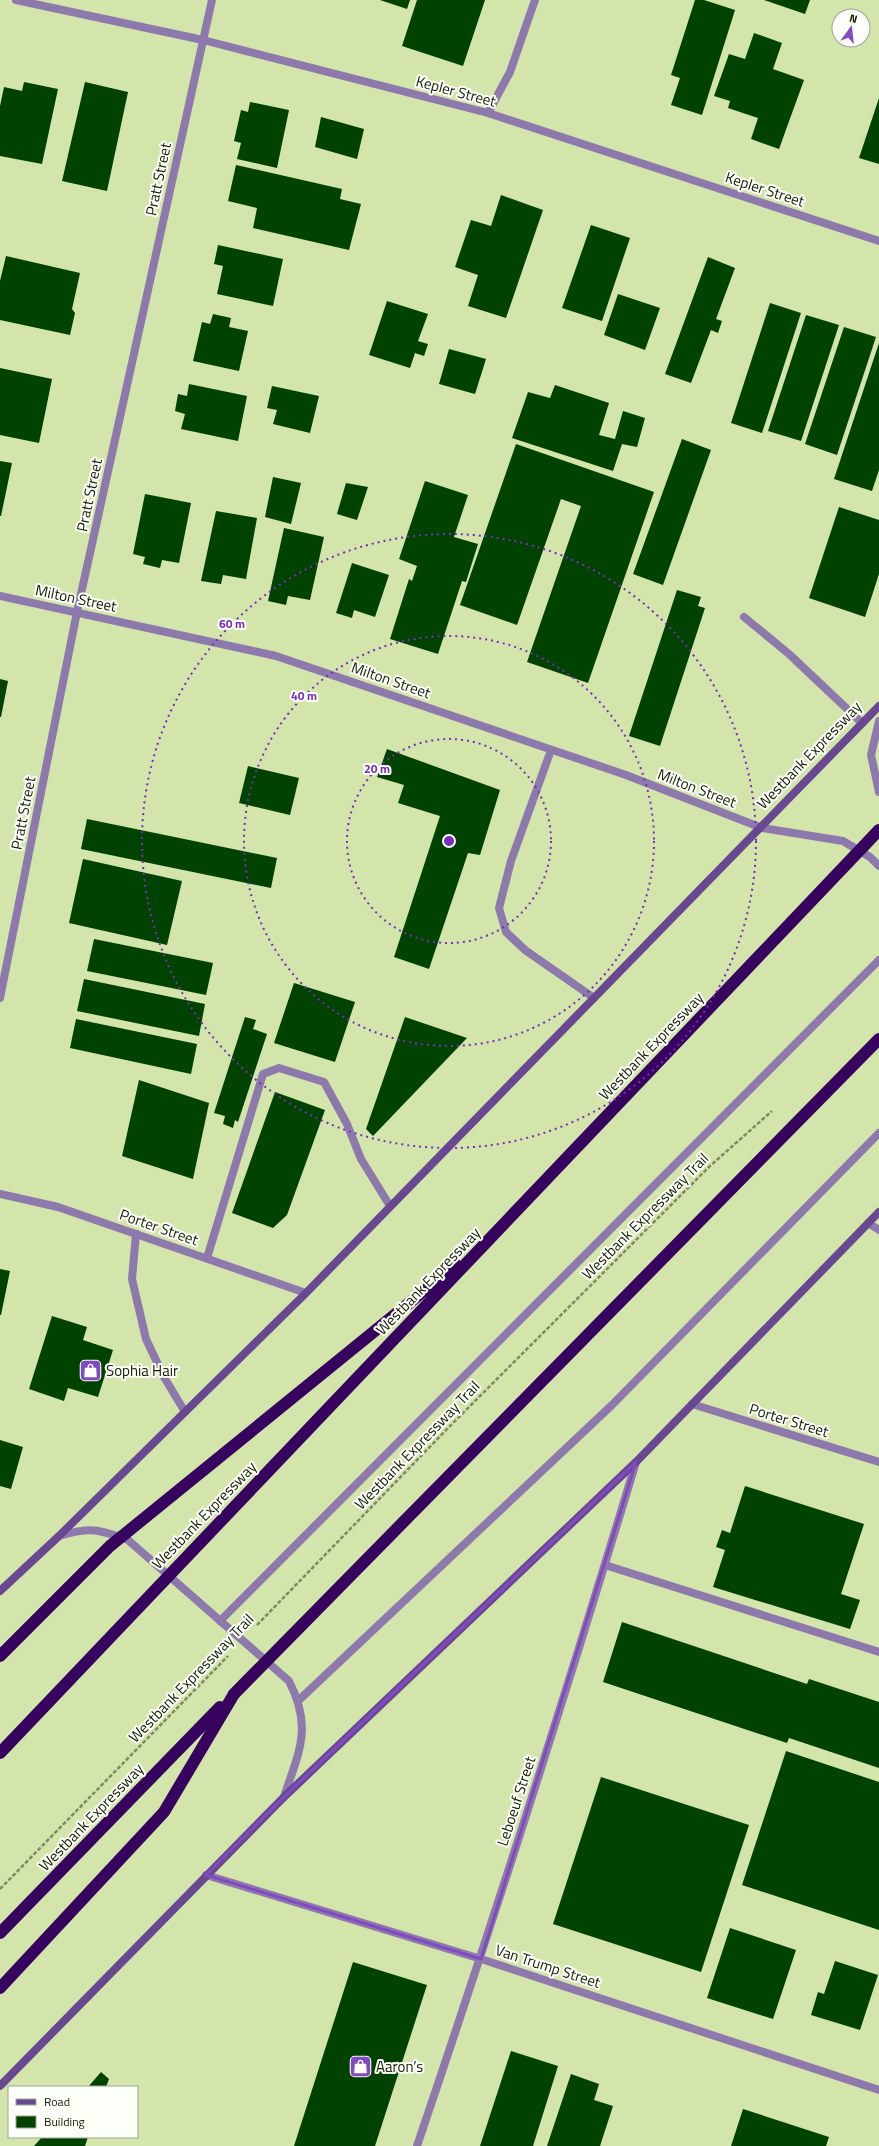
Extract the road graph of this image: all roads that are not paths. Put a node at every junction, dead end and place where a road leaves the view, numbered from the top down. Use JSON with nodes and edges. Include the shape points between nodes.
{"nodes":[{"id":1,"x":16,"y":0,"type":"edge"},
{"id":2,"x":212,"y":0,"type":"edge"},
{"id":3,"x":535,"y":0,"type":"edge"},
{"id":4,"x":203,"y":40,"type":"junction"},
{"id":5,"x":488,"y":113,"type":"junction"},
{"id":6,"x":879,"y":241,"type":"edge"},
{"id":7,"x":0,"y":596,"type":"edge"},
{"id":8,"x":77,"y":612,"type":"junction"},
{"id":9,"x":744,"y":617,"type":"dead end"},
{"id":10,"x":879,"y":706,"type":"edge"},
{"id":11,"x":879,"y":721,"type":"edge"},
{"id":12,"x":862,"y":723,"type":"junction"},
{"id":13,"x":551,"y":750,"type":"junction"},
{"id":14,"x":879,"y":792,"type":"edge"},
{"id":15,"x":762,"y":828,"type":"junction"},
{"id":16,"x":879,"y":830,"type":"edge"},
{"id":17,"x":879,"y":866,"type":"edge"},
{"id":18,"x":879,"y":960,"type":"edge"},
{"id":19,"x":0,"y":998,"type":"edge"},
{"id":20,"x":594,"y":998,"type":"junction"},
{"id":21,"x":879,"y":1039,"type":"edge"},
{"id":22,"x":879,"y":1133,"type":"edge"},
{"id":23,"x":0,"y":1194,"type":"edge"},
{"id":24,"x":390,"y":1206,"type":"junction"},
{"id":25,"x":879,"y":1212,"type":"edge"},
{"id":26,"x":868,"y":1223,"type":"junction"},
{"id":27,"x":879,"y":1230,"type":"edge"},
{"id":28,"x":496,"y":1233,"type":"junction"},
{"id":29,"x":136,"y":1234,"type":"junction"},
{"id":30,"x":207,"y":1258,"type":"junction"},
{"id":31,"x":306,"y":1293,"type":"junction"},
{"id":32,"x":692,"y":1404,"type":"junction"},
{"id":33,"x":185,"y":1412,"type":"junction"},
{"id":34,"x":636,"y":1462,"type":"junction"},
{"id":35,"x":879,"y":1462,"type":"edge"},
{"id":36,"x":59,"y":1536,"type":"junction"},
{"id":37,"x":605,"y":1565,"type":"junction"},
{"id":38,"x":0,"y":1591,"type":"edge"},
{"id":39,"x":220,"y":1621,"type":"junction"},
{"id":40,"x":879,"y":1652,"type":"edge"},
{"id":41,"x":0,"y":1656,"type":"edge"},
{"id":42,"x":234,"y":1694,"type":"junction"},
{"id":43,"x":299,"y":1700,"type":"junction"},
{"id":44,"x":0,"y":1753,"type":"edge"},
{"id":45,"x":284,"y":1797,"type":"junction"},
{"id":46,"x":206,"y":1875,"type":"junction"},
{"id":47,"x":0,"y":1933,"type":"edge"},
{"id":48,"x":481,"y":1959,"type":"junction"},
{"id":49,"x":0,"y":1988,"type":"edge"},
{"id":50,"x":0,"y":2086,"type":"edge"},
{"id":51,"x":879,"y":2090,"type":"edge"},
{"id":52,"x":417,"y":2146,"type":"edge"}],
"edges":[{"from":1,"to":4,"type":"street","name":"Kepler Street"},
{"from":2,"to":4,"type":"street","name":"Pratt Street"},
{"from":3,"to":5,"type":"street","via":[[510,72]]},
{"from":4,"to":5,"type":"street","name":"Kepler Street"},
{"from":4,"to":8,"type":"street","name":"Pratt Street"},
{"from":5,"to":6,"type":"street","name":"Kepler Street"},
{"from":7,"to":8,"type":"street","name":"Milton Street"},
{"from":8,"to":13,"type":"street","name":"Milton Street","via":[[276,656]]},
{"from":8,"to":19,"type":"street","name":"Pratt Street"},
{"from":9,"to":12,"type":"street","via":[[789,654]]},
{"from":10,"to":12,"type":"main road","name":"Westbank Expressway"},
{"from":11,"to":14,"type":"street","via":[[871,755]]},
{"from":12,"to":15,"type":"main road","name":"Westbank Expressway"},
{"from":13,"to":15,"type":"street","name":"Milton Street","via":[[626,775]]},
{"from":13,"to":20,"type":"street","via":[[512,861],[499,908],[506,932],[511,937],[525,950]]},
{"from":15,"to":17,"type":"street","name":"Milton Street","via":[[843,841],[870,856]]},
{"from":15,"to":20,"type":"main road","name":"Westbank Expressway"},
{"from":16,"to":28,"type":"highway","name":"Westbank Expressway","bridge":true},
{"from":18,"to":39,"type":"street"},
{"from":20,"to":24,"type":"main road","name":"Westbank Expressway"},
{"from":21,"to":42,"type":"highway","name":"Westbank Expressway","bridge":true},
{"from":22,"to":43,"type":"street","via":[[612,1405]]},
{"from":23,"to":29,"type":"street","name":"Porter Street","via":[[58,1207]]},
{"from":24,"to":30,"type":"street","via":[[361,1159],[347,1124],[324,1082],[279,1068],[263,1074]]},
{"from":24,"to":31,"type":"main road","name":"Westbank Expressway"},
{"from":25,"to":26,"type":"main road"},
{"from":26,"to":27,"type":"street"},
{"from":26,"to":32,"type":"main road"},
{"from":28,"to":41,"type":"highway","bridge":true,"via":[[110,1546]]},
{"from":28,"to":44,"type":"highway","name":"Westbank Expressway","bridge":true},
{"from":29,"to":30,"type":"street","name":"Porter Street"},
{"from":29,"to":33,"type":"street","via":[[132,1279],[146,1339],[164,1377]]},
{"from":30,"to":31,"type":"street","name":"Porter Street"},
{"from":31,"to":33,"type":"main road","name":"Westbank Expressway"},
{"from":32,"to":34,"type":"main road"},
{"from":32,"to":35,"type":"street","name":"Porter Street"},
{"from":33,"to":36,"type":"main road","name":"Westbank Expressway"},
{"from":34,"to":37,"type":"street","name":"Leboeuf Street"},
{"from":34,"to":45,"type":"main road"},
{"from":36,"to":38,"type":"main road","name":"Westbank Expressway"},
{"from":36,"to":39,"type":"street","via":[[80,1530],[102,1530],[128,1540]]},
{"from":37,"to":40,"type":"street"},
{"from":37,"to":48,"type":"street","name":"Leboeuf Street"},
{"from":39,"to":43,"type":"street","via":[[289,1681]]},
{"from":42,"to":47,"type":"highway","name":"Westbank Expressway"},
{"from":42,"to":49,"type":"highway","via":[[164,1812]]},
{"from":43,"to":45,"type":"street","via":[[303,1720],[301,1744]]},
{"from":45,"to":46,"type":"main road"},
{"from":46,"to":48,"type":"street","name":"Van Trump Street"},
{"from":46,"to":50,"type":"main road"},
{"from":48,"to":51,"type":"street","name":"Van Trump Street"},
{"from":48,"to":52,"type":"street","name":"Leboeuf Street"}]}
